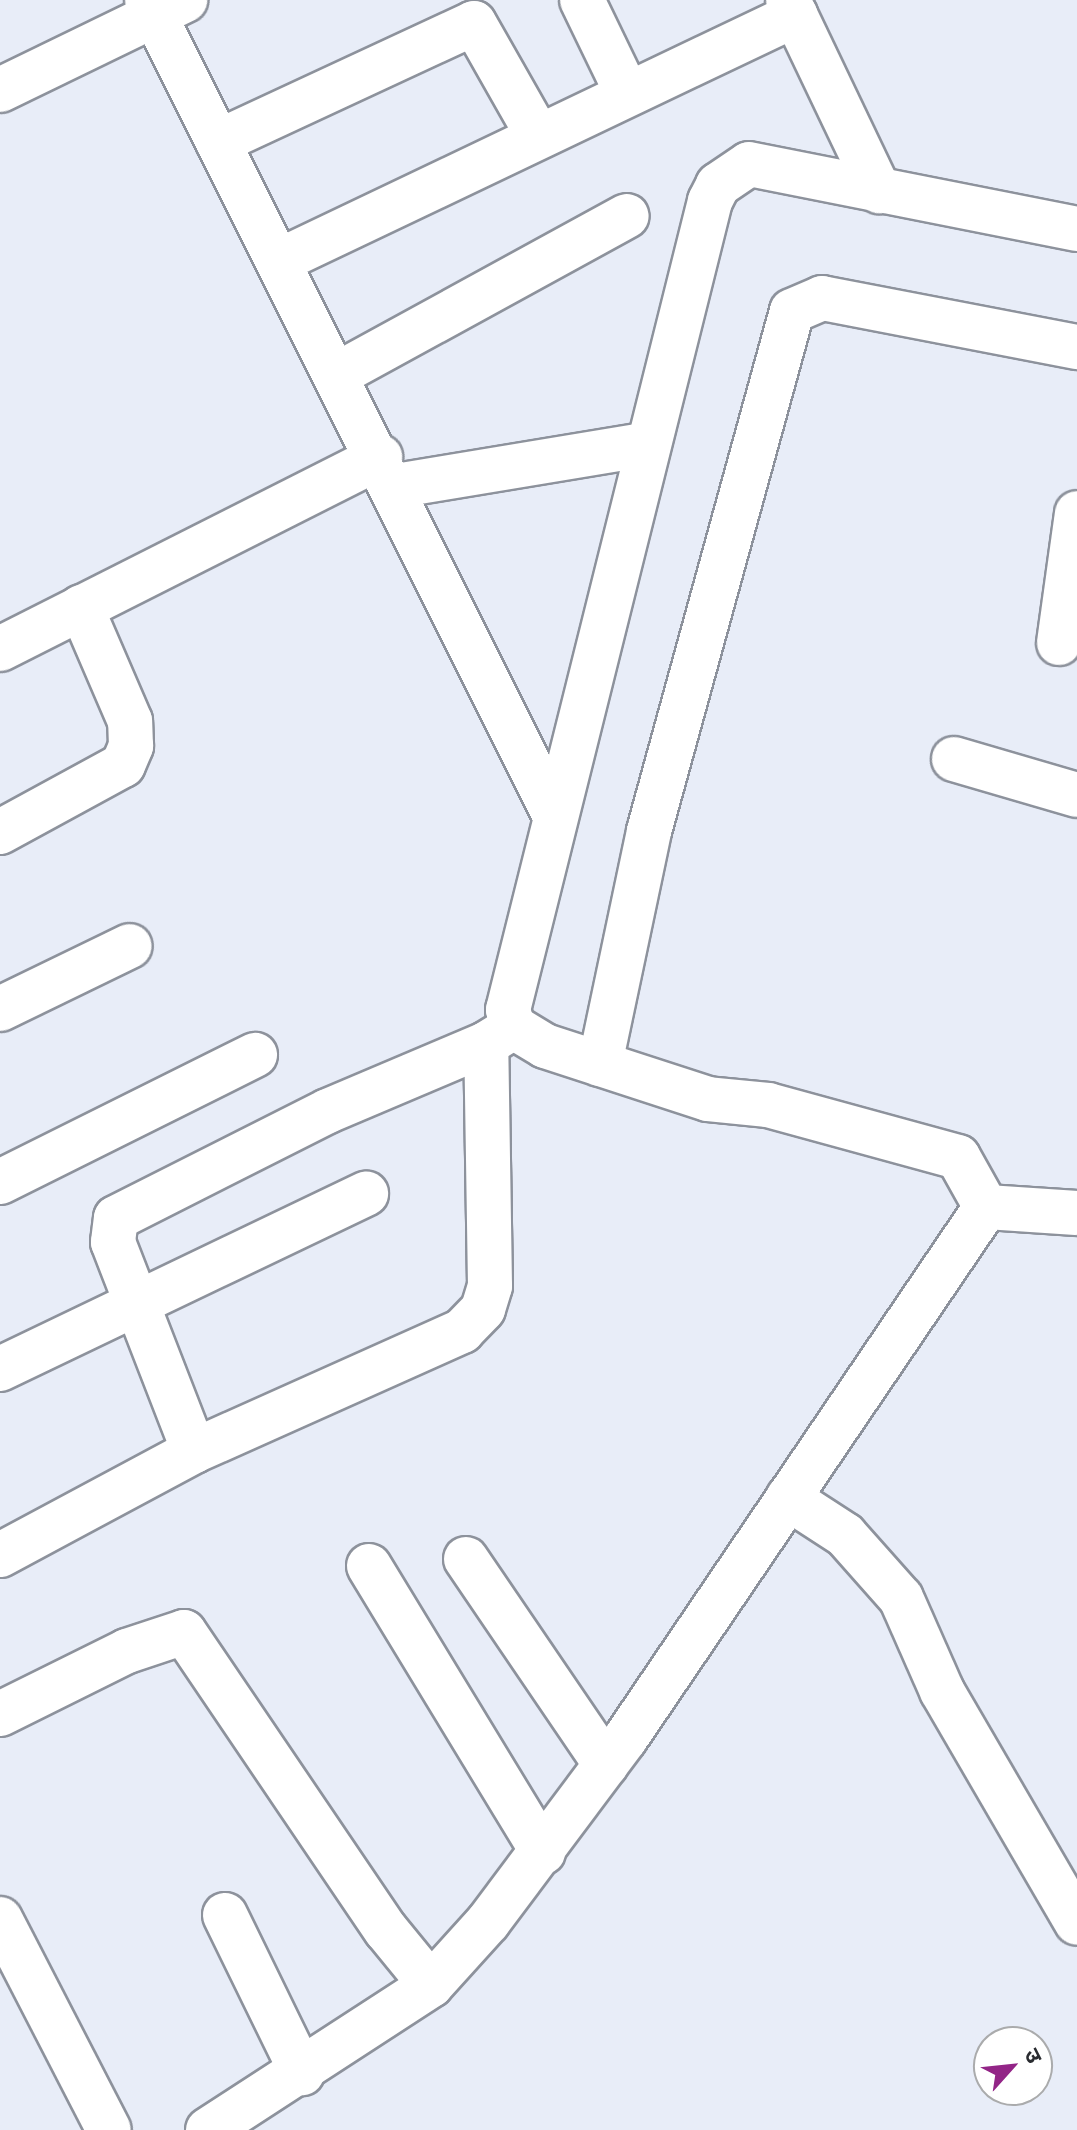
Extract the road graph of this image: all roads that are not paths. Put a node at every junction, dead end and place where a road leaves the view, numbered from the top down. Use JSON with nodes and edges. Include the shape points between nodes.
{"nodes":[{"id":1,"x":582,"y":0,"type":"edge"},
{"id":2,"x":162,"y":5,"type":"edge"},
{"id":3,"x":792,"y":7,"type":"edge"},
{"id":4,"x":0,"y":90,"type":"edge"},
{"id":5,"x":626,"y":91,"type":"junction"},
{"id":6,"x":537,"y":134,"type":"junction"},
{"id":7,"x":218,"y":142,"type":"junction"},
{"id":8,"x":879,"y":191,"type":"junction"},
{"id":9,"x":627,"y":216,"type":"dead end"},
{"id":10,"x":1077,"y":229,"type":"edge"},
{"id":11,"x":279,"y":261,"type":"junction"},
{"id":12,"x":1077,"y":347,"type":"edge"},
{"id":13,"x":338,"y":374,"type":"junction"},
{"id":14,"x":648,"y":444,"type":"junction"},
{"id":15,"x":387,"y":472,"type":"junction"},
{"id":16,"x":1077,"y":513,"type":"edge"},
{"id":17,"x":81,"y":607,"type":"junction"},
{"id":18,"x":1059,"y":643,"type":"dead end"},
{"id":19,"x":0,"y":649,"type":"edge"},
{"id":20,"x":954,"y":759,"type":"dead end"},
{"id":21,"x":1077,"y":795,"type":"edge"},
{"id":22,"x":553,"y":812,"type":"junction"},
{"id":23,"x":0,"y":832,"type":"edge"},
{"id":24,"x":130,"y":946,"type":"dead end"},
{"id":25,"x":0,"y":1009,"type":"edge"},
{"id":26,"x":499,"y":1035,"type":"junction"},
{"id":27,"x":255,"y":1055,"type":"dead end"},
{"id":28,"x":600,"y":1064,"type":"junction"},
{"id":29,"x":0,"y":1182,"type":"edge"},
{"id":30,"x":366,"y":1194,"type":"dead end"},
{"id":31,"x":986,"y":1207,"type":"junction"},
{"id":32,"x":1077,"y":1213,"type":"edge"},
{"id":33,"x":139,"y":1302,"type":"junction"},
{"id":34,"x":0,"y":1369,"type":"edge"},
{"id":35,"x":194,"y":1451,"type":"junction"},
{"id":36,"x":788,"y":1498,"type":"junction"},
{"id":37,"x":0,"y":1555,"type":"edge"},
{"id":38,"x":466,"y":1559,"type":"dead end"},
{"id":39,"x":369,"y":1566,"type":"dead end"},
{"id":40,"x":0,"y":1714,"type":"edge"},
{"id":41,"x":606,"y":1765,"type":"junction"},
{"id":42,"x":543,"y":1852,"type":"junction"},
{"id":43,"x":225,"y":1915,"type":"dead end"},
{"id":44,"x":0,"y":1919,"type":"edge"},
{"id":45,"x":1077,"y":1923,"type":"edge"},
{"id":46,"x":431,"y":1985,"type":"junction"},
{"id":47,"x":302,"y":2073,"type":"junction"},
{"id":48,"x":221,"y":2127,"type":"edge"},
{"id":49,"x":109,"y":2130,"type":"edge"}],
"edges":[{"from":1,"to":5,"type":"street"},
{"from":2,"to":4,"type":"street"},
{"from":2,"to":7,"type":"street"},
{"from":3,"to":5,"type":"street"},
{"from":3,"to":8,"type":"street"},
{"from":5,"to":6,"type":"street"},
{"from":6,"to":7,"type":"street","via":[[474,23]]},
{"from":6,"to":11,"type":"street"},
{"from":7,"to":11,"type":"street"},
{"from":8,"to":10,"type":"street"},
{"from":8,"to":14,"type":"street","via":[[749,164],[718,185]]},
{"from":9,"to":13,"type":"street"},
{"from":11,"to":13,"type":"street"},
{"from":12,"to":28,"type":"street","via":[[822,298],[792,311],[653,816]]},
{"from":13,"to":15,"type":"street"},
{"from":14,"to":15,"type":"street"},
{"from":14,"to":22,"type":"street"},
{"from":15,"to":17,"type":"street"},
{"from":15,"to":22,"type":"street"},
{"from":16,"to":18,"type":"street"},
{"from":17,"to":19,"type":"street"},
{"from":17,"to":23,"type":"street","via":[[130,721],[131,746],[123,765]]},
{"from":20,"to":21,"type":"street"},
{"from":22,"to":26,"type":"street"},
{"from":24,"to":25,"type":"street"},
{"from":26,"to":28,"type":"street"},
{"from":26,"to":33,"type":"street","via":[[328,1111],[116,1218],[113,1242]]},
{"from":26,"to":35,"type":"street","via":[[490,1286],[483,1309],[462,1331]]},
{"from":27,"to":29,"type":"street"},
{"from":28,"to":31,"type":"street","via":[[708,1099],[768,1105],[958,1157]]},
{"from":30,"to":33,"type":"street"},
{"from":31,"to":32,"type":"street"},
{"from":31,"to":36,"type":"street"},
{"from":33,"to":34,"type":"street"},
{"from":33,"to":35,"type":"street"},
{"from":35,"to":37,"type":"street"},
{"from":36,"to":41,"type":"street"},
{"from":36,"to":45,"type":"street","via":[[845,1535],[901,1598],[942,1691]]},
{"from":38,"to":41,"type":"street"},
{"from":39,"to":42,"type":"street"},
{"from":40,"to":46,"type":"street","via":[[127,1651],[184,1632],[386,1930]]},
{"from":41,"to":42,"type":"street"},
{"from":42,"to":46,"type":"street"},
{"from":43,"to":47,"type":"street"},
{"from":44,"to":49,"type":"street"},
{"from":46,"to":47,"type":"street"},
{"from":47,"to":48,"type":"street"}]}
